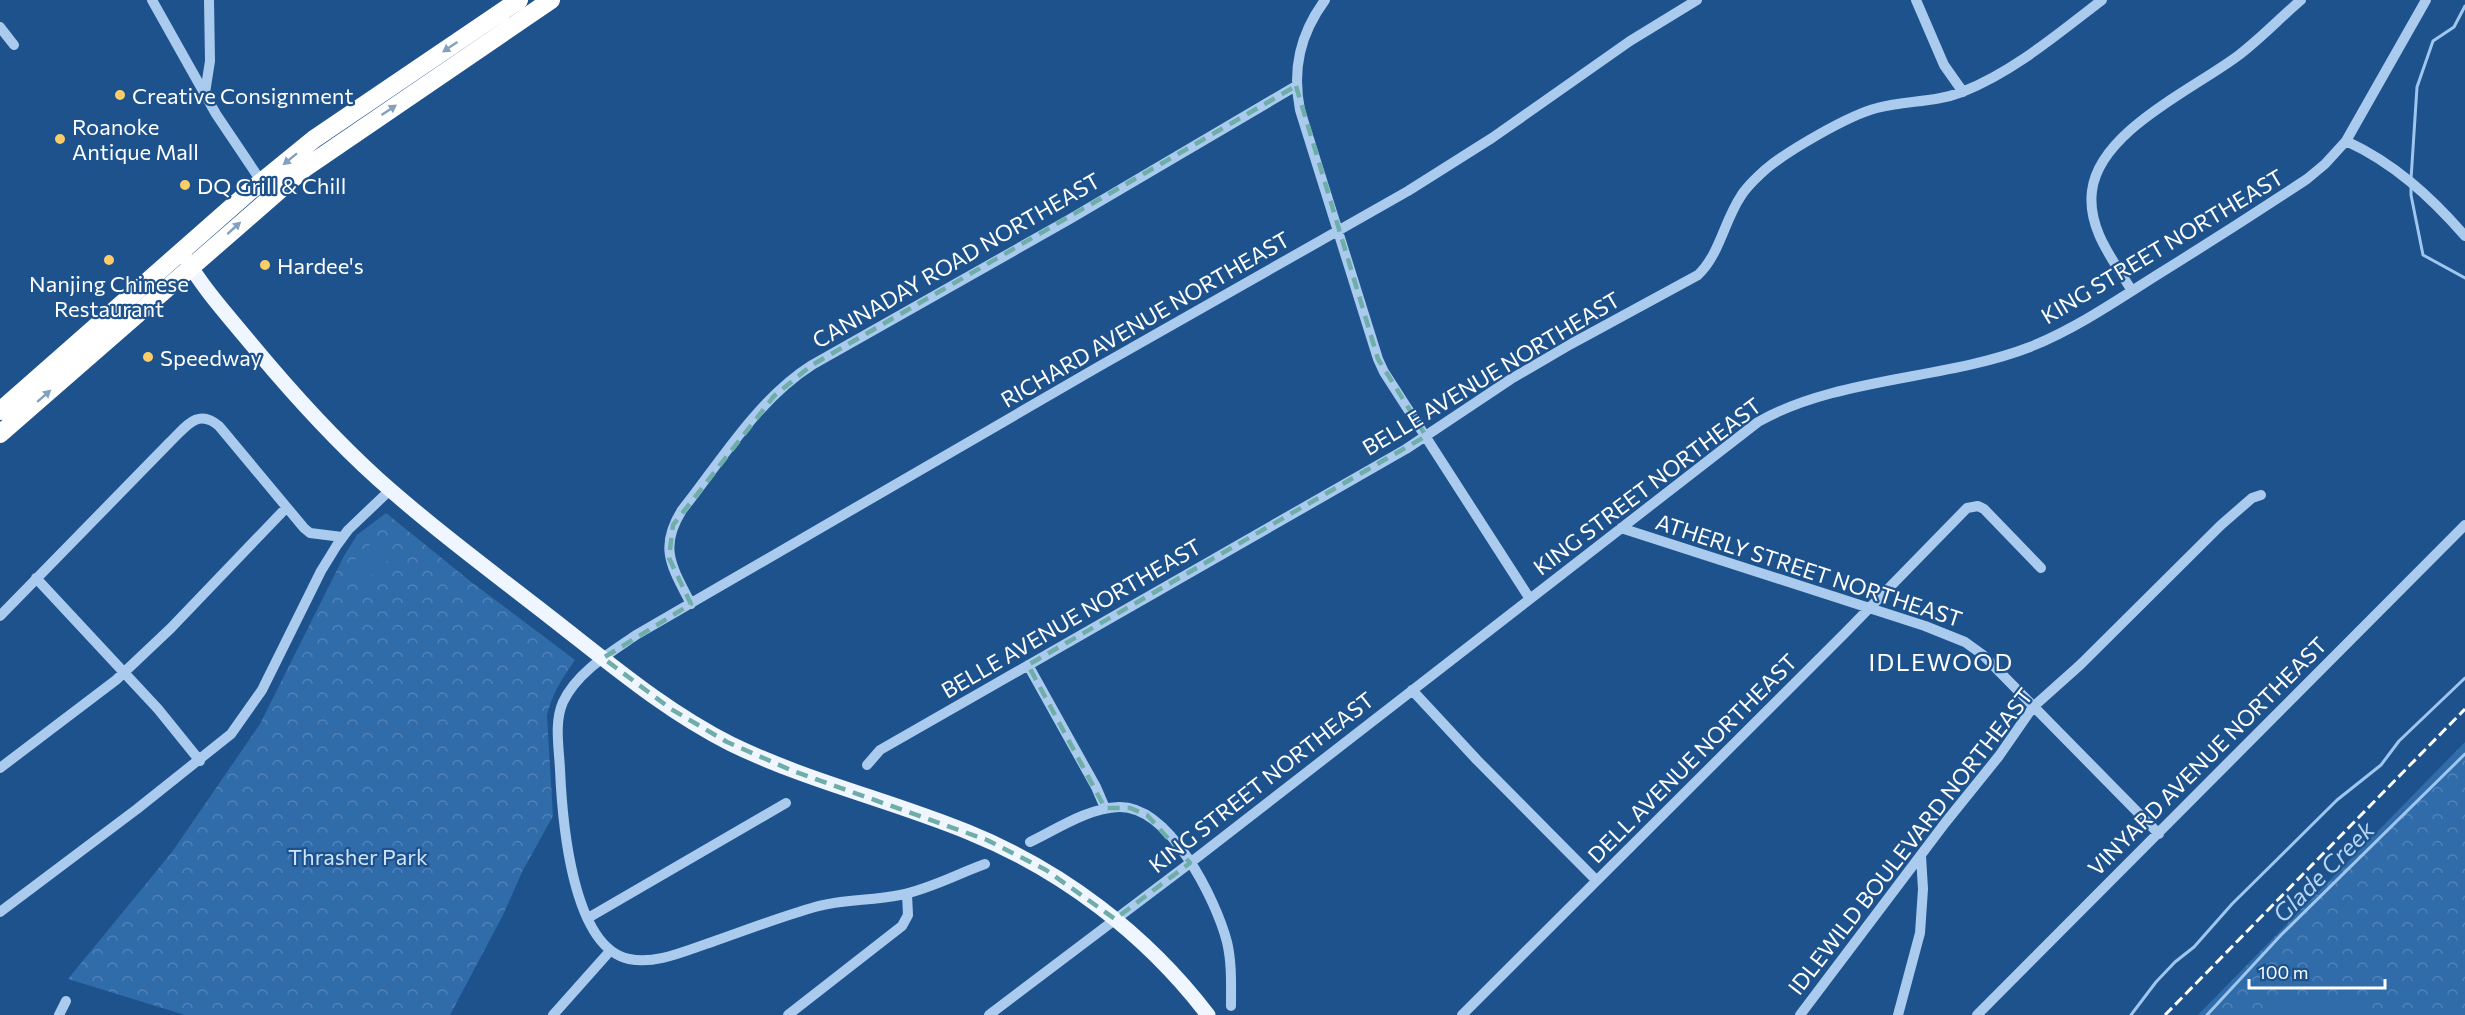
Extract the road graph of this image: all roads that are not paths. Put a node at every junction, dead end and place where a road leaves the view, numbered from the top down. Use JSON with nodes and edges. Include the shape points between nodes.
{"nodes":[{"id":1,"x":152,"y":0,"type":"edge"},
{"id":2,"x":208,"y":0,"type":"edge"},
{"id":3,"x":519,"y":0,"type":"edge"},
{"id":4,"x":551,"y":0,"type":"edge"},
{"id":5,"x":1325,"y":0,"type":"edge"},
{"id":6,"x":1697,"y":0,"type":"edge"},
{"id":7,"x":1916,"y":0,"type":"edge"},
{"id":8,"x":2102,"y":0,"type":"edge"},
{"id":9,"x":2301,"y":0,"type":"edge"},
{"id":10,"x":2426,"y":0,"type":"edge"},
{"id":11,"x":0,"y":27,"type":"edge"},
{"id":12,"x":14,"y":45,"type":"dead end"},
{"id":13,"x":1296,"y":86,"type":"junction"},
{"id":14,"x":1963,"y":92,"type":"junction"},
{"id":15,"x":205,"y":93,"type":"junction"},
{"id":16,"x":2346,"y":141,"type":"junction"},
{"id":17,"x":266,"y":189,"type":"junction"},
{"id":18,"x":1338,"y":230,"type":"junction"},
{"id":19,"x":2465,"y":236,"type":"edge"},
{"id":20,"x":186,"y":260,"type":"junction"},
{"id":21,"x":2132,"y":291,"type":"junction"},
{"id":22,"x":3,"y":421,"type":"edge"},
{"id":23,"x":1426,"y":436,"type":"junction"},
{"id":24,"x":390,"y":490,"type":"junction"},
{"id":25,"x":2261,"y":495,"type":"dead end"},
{"id":26,"x":286,"y":508,"type":"junction"},
{"id":27,"x":2465,"y":525,"type":"edge"},
{"id":28,"x":1621,"y":528,"type":"junction"},
{"id":29,"x":342,"y":537,"type":"junction"},
{"id":30,"x":2041,"y":568,"type":"dead end"},
{"id":31,"x":36,"y":578,"type":"junction"},
{"id":32,"x":1530,"y":599,"type":"junction"},
{"id":33,"x":690,"y":604,"type":"junction"},
{"id":34,"x":1868,"y":609,"type":"junction"},
{"id":35,"x":0,"y":616,"type":"edge"},
{"id":36,"x":603,"y":658,"type":"junction"},
{"id":37,"x":1028,"y":665,"type":"junction"},
{"id":38,"x":124,"y":672,"type":"junction"},
{"id":39,"x":1412,"y":690,"type":"junction"},
{"id":40,"x":2033,"y":707,"type":"junction"},
{"id":41,"x":200,"y":761,"type":"junction"},
{"id":42,"x":867,"y":765,"type":"dead end"},
{"id":43,"x":0,"y":768,"type":"edge"},
{"id":44,"x":786,"y":803,"type":"dead end"},
{"id":45,"x":1105,"y":808,"type":"junction"},
{"id":46,"x":2159,"y":834,"type":"junction"},
{"id":47,"x":1030,"y":842,"type":"dead end"},
{"id":48,"x":1921,"y":856,"type":"junction"},
{"id":49,"x":1190,"y":863,"type":"junction"},
{"id":50,"x":985,"y":864,"type":"dead end"},
{"id":51,"x":1596,"y":880,"type":"junction"},
{"id":52,"x":907,"y":894,"type":"junction"},
{"id":53,"x":0,"y":912,"type":"edge"},
{"id":54,"x":588,"y":918,"type":"junction"},
{"id":55,"x":1115,"y":919,"type":"junction"},
{"id":56,"x":610,"y":951,"type":"junction"},
{"id":57,"x":66,"y":1001,"type":"dead end"},
{"id":58,"x":1231,"y":1006,"type":"dead end"},
{"id":59,"x":1202,"y":1013,"type":"edge"},
{"id":60,"x":59,"y":1015,"type":"edge"},
{"id":61,"x":553,"y":1015,"type":"edge"},
{"id":62,"x":788,"y":1015,"type":"edge"},
{"id":63,"x":989,"y":1015,"type":"edge"},
{"id":64,"x":1462,"y":1015,"type":"edge"},
{"id":65,"x":1800,"y":1015,"type":"edge"},
{"id":66,"x":1898,"y":1015,"type":"edge"},
{"id":67,"x":1977,"y":1015,"type":"edge"}],
"edges":[{"from":1,"to":15,"type":"street"},
{"from":2,"to":15,"type":"street","via":[[210,61]]},
{"from":3,"to":17,"type":"highway","one_way":true,"via":[[314,140]]},
{"from":17,"to":4,"type":"highway","one_way":true,"via":[[334,148]]},
{"from":5,"to":13,"type":"street","via":[[1309,25],[1299,53]]},
{"from":6,"to":18,"type":"street","name":"RICHARD AVENUE NORTHEAST","via":[[1630,41],[1450,165]]},
{"from":7,"to":14,"type":"street","via":[[1944,65]]},
{"from":8,"to":14,"type":"street","name":"BELLE AVENUE NORTHEAST","via":[[2012,66]]},
{"from":9,"to":21,"type":"street","via":[[2240,54],[2126,132],[2103,159],[2092,191],[2095,224]]},
{"from":10,"to":16,"type":"street","name":"KING STREET NORTHEAST"},
{"from":11,"to":12,"type":"street"},
{"from":13,"to":18,"type":"street"},
{"from":13,"to":33,"type":"street","name":"CANNADAY ROAD NORTHEAST","via":[[790,380],[745,429],[673,525],[669,558]]},
{"from":14,"to":23,"type":"street","name":"BELLE AVENUE NORTHEAST","via":[[1860,113],[1783,157],[1741,195],[1712,258],[1698,275],[1551,356]]},
{"from":15,"to":17,"type":"street"},
{"from":16,"to":19,"type":"street","via":[[2420,189]]},
{"from":16,"to":21,"type":"street","name":"KING STREET NORTHEAST","via":[[2307,179]]},
{"from":17,"to":20,"type":"highway"},
{"from":18,"to":23,"type":"street","via":[[1378,359]]},
{"from":18,"to":33,"type":"street","name":"RICHARD AVENUE NORTHEAST"},
{"from":20,"to":22,"type":"highway"},
{"from":20,"to":24,"type":"main road","via":[[201,284],[285,384]]},
{"from":21,"to":28,"type":"street","name":"KING STREET NORTHEAST","via":[[2078,324],[2023,349],[1820,397],[1775,413]]},
{"from":23,"to":32,"type":"street"},
{"from":23,"to":37,"type":"street","name":"BELLE AVENUE NORTHEAST"},
{"from":24,"to":29,"type":"street"},
{"from":24,"to":36,"type":"main road"},
{"from":25,"to":40,"type":"street","name":"IDLEWILD BOULEVARD NORTHEAST","via":[[2221,525]]},
{"from":26,"to":29,"type":"street","via":[[310,533]]},
{"from":26,"to":31,"type":"street","via":[[213,421],[200,418]]},
{"from":26,"to":38,"type":"street"},
{"from":27,"to":46,"type":"street","name":"VINYARD AVENUE NORTHEAST"},
{"from":28,"to":32,"type":"street","name":"KING STREET NORTHEAST"},
{"from":28,"to":34,"type":"street","name":"ATHERLY STREET NORTHEAST"},
{"from":29,"to":41,"type":"street","via":[[254,705],[231,734]]},
{"from":30,"to":34,"type":"street","name":"DELL AVENUE NORTHEAST","via":[[1984,508],[1967,508]]},
{"from":31,"to":35,"type":"street"},
{"from":31,"to":38,"type":"street"},
{"from":32,"to":39,"type":"street","name":"KING STREET NORTHEAST"},
{"from":33,"to":36,"type":"street","name":"RICHARD AVENUE NORTHEAST"},
{"from":34,"to":40,"type":"street","name":"ATHERLY STREET NORTHEAST","via":[[1965,642],[1983,655]]},
{"from":34,"to":51,"type":"street","name":"DELL AVENUE NORTHEAST"},
{"from":36,"to":54,"type":"street","name":"RICHARD AVENUE NORTHEAST","via":[[566,696],[558,729],[567,852]]},
{"from":36,"to":55,"type":"main road","via":[[671,709],[727,742],[793,771],[987,840],[1046,870]]},
{"from":37,"to":42,"type":"street","name":"BELLE AVENUE NORTHEAST","via":[[880,750]]},
{"from":37,"to":45,"type":"street"},
{"from":38,"to":41,"type":"street"},
{"from":38,"to":43,"type":"street"},
{"from":39,"to":49,"type":"street","name":"KING STREET NORTHEAST"},
{"from":39,"to":51,"type":"street"},
{"from":40,"to":46,"type":"street","name":"ATHERLY STREET NORTHEAST"},
{"from":40,"to":48,"type":"street","name":"IDLEWILD BOULEVARD NORTHEAST"},
{"from":41,"to":53,"type":"street"},
{"from":44,"to":54,"type":"street"},
{"from":45,"to":47,"type":"street"},
{"from":45,"to":49,"type":"street","via":[[1130,808],[1147,815],[1163,828]]},
{"from":46,"to":67,"type":"street","name":"VINYARD AVENUE NORTHEAST"},
{"from":48,"to":65,"type":"street","name":"IDLEWILD BOULEVARD NORTHEAST"},
{"from":48,"to":66,"type":"street","via":[[1920,933]]},
{"from":49,"to":55,"type":"street","name":"KING STREET NORTHEAST"},
{"from":49,"to":58,"type":"street","via":[[1213,901],[1223,928],[1230,964]]},
{"from":50,"to":52,"type":"street"},
{"from":51,"to":64,"type":"street","name":"DELL AVENUE NORTHEAST"},
{"from":52,"to":56,"type":"street","via":[[816,907],[670,956],[636,960]]},
{"from":52,"to":62,"type":"street","via":[[907,918],[902,926]]},
{"from":54,"to":56,"type":"street","name":"RICHARD AVENUE NORTHEAST"},
{"from":55,"to":59,"type":"main road","via":[[1152,952]]},
{"from":55,"to":63,"type":"street","name":"KING STREET NORTHEAST"},
{"from":56,"to":61,"type":"street"},
{"from":57,"to":60,"type":"street"}]}
